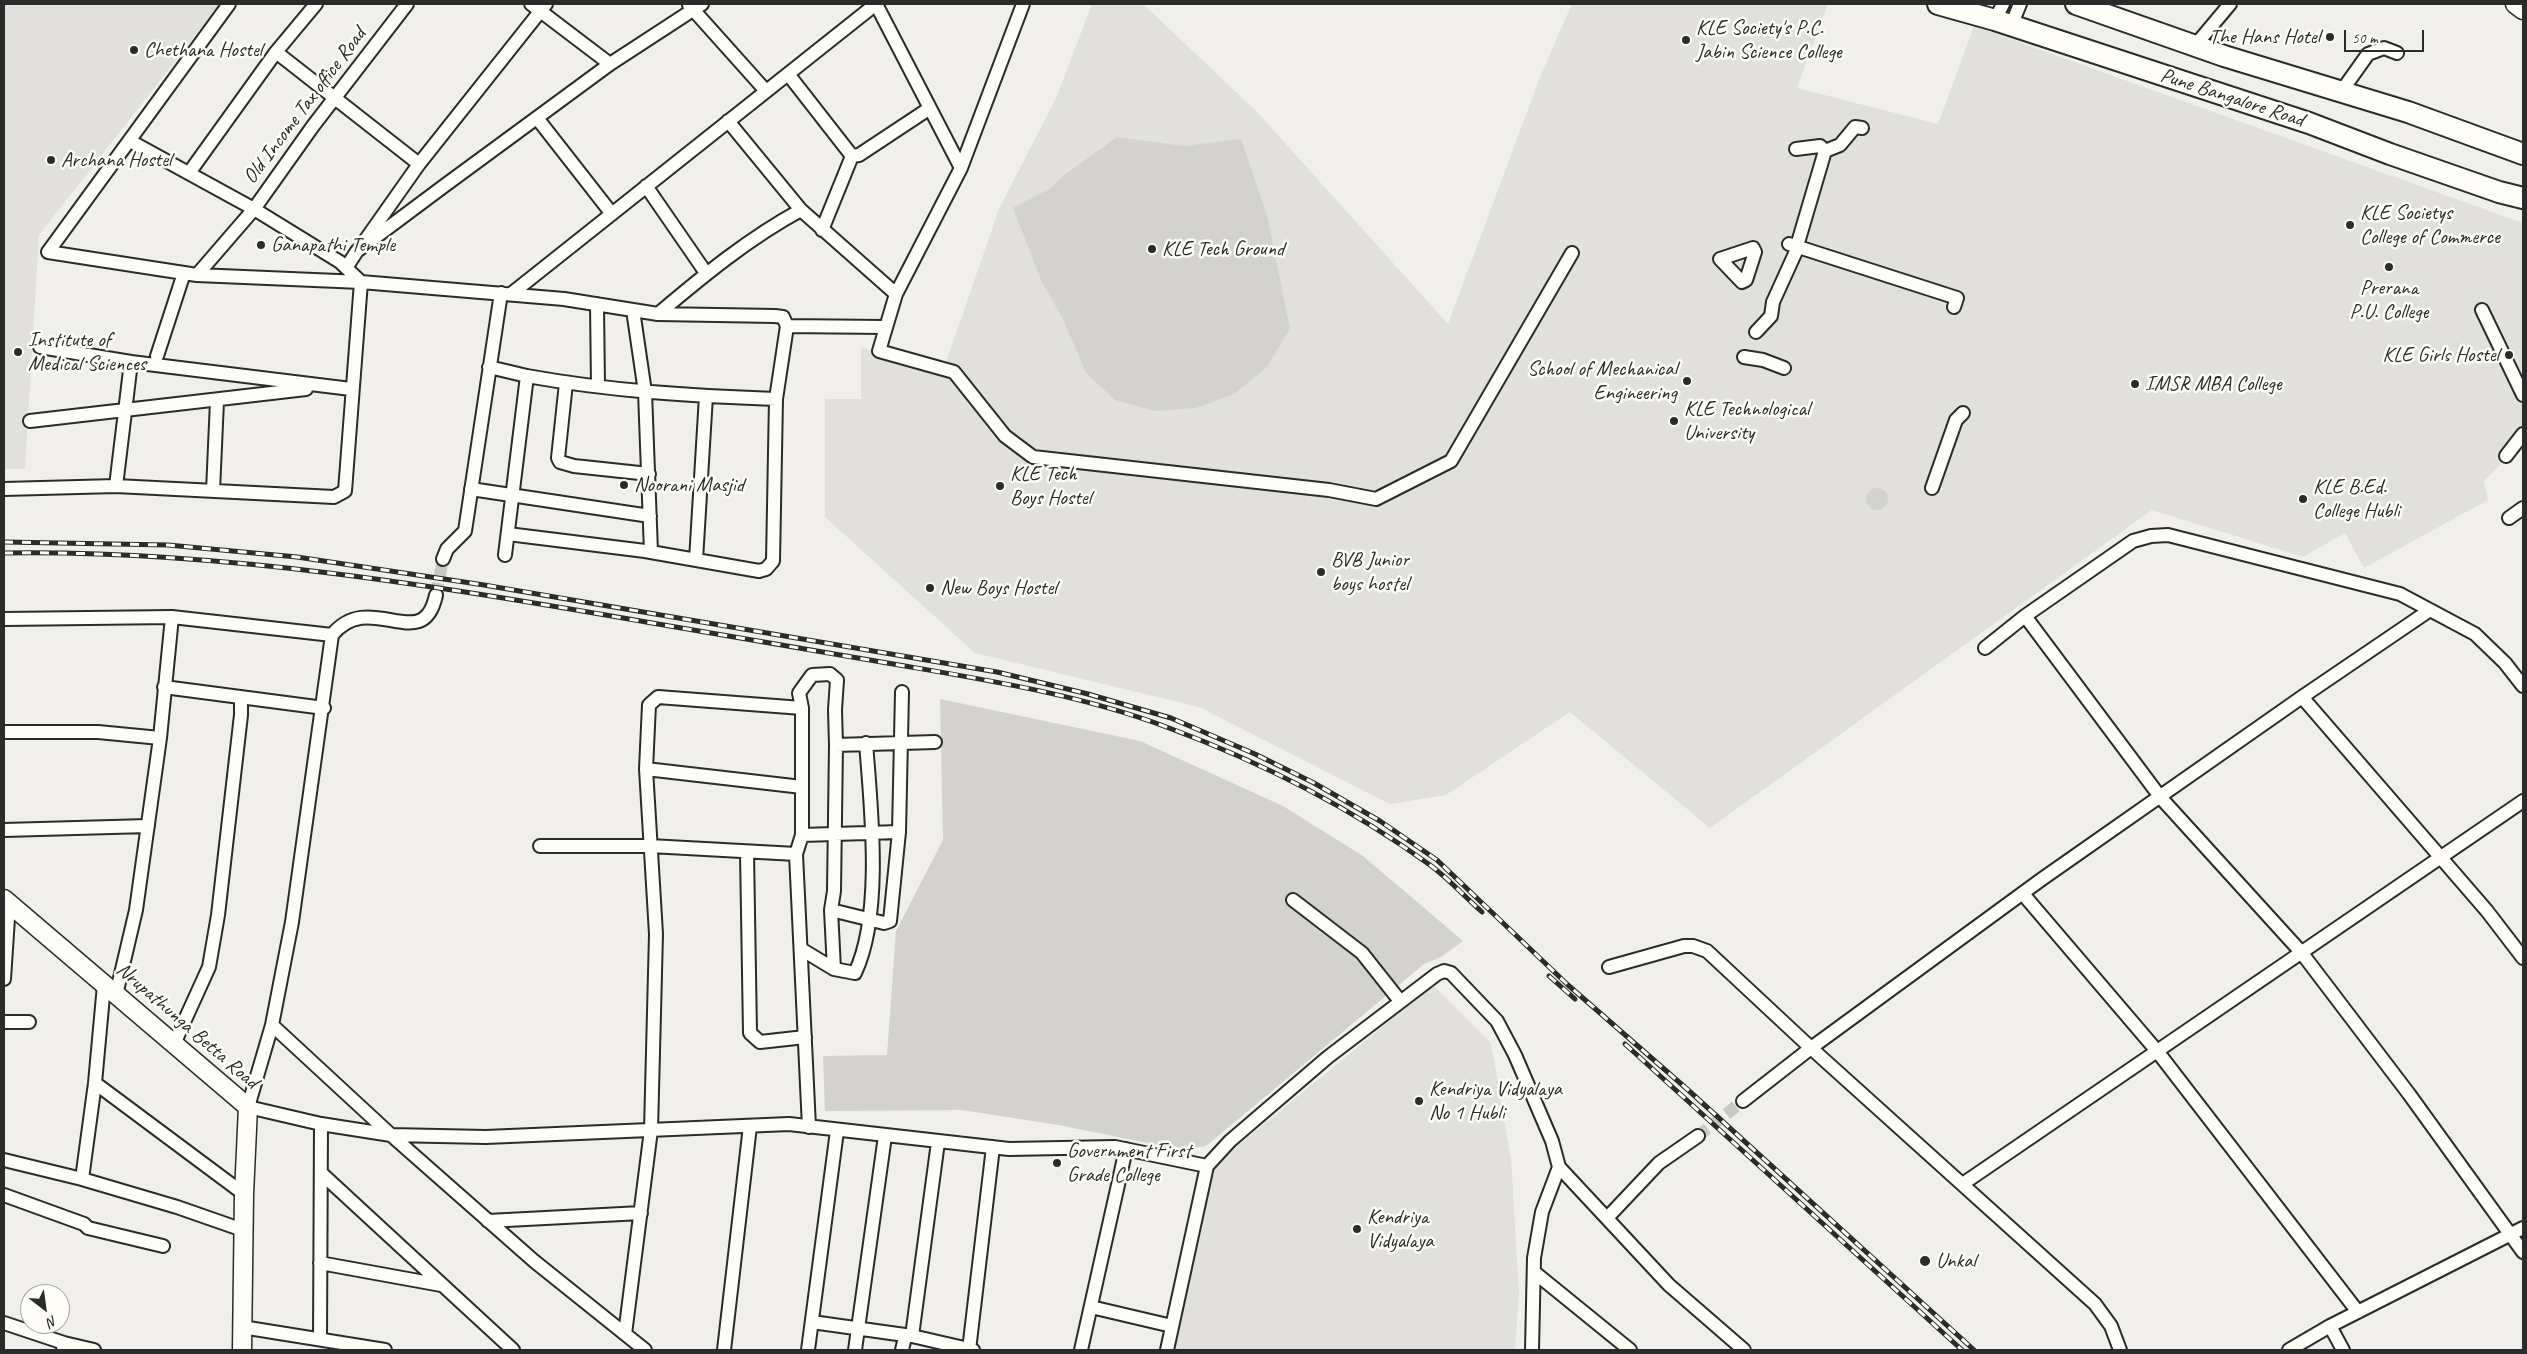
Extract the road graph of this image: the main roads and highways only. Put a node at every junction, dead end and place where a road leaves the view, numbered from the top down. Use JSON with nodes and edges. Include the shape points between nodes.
{"nodes":[{"id":1,"x":1938,"y":4,"type":"edge"},
{"id":2,"x":2076,"y":4,"type":"edge"},
{"id":3,"x":2003,"y":16,"type":"edge"},
{"id":4,"x":2523,"y":154,"type":"edge"},
{"id":5,"x":2523,"y":198,"type":"edge"}],
"edges":[{"from":1,"to":3,"type":"main road","name":"Pune Bangalore Road"},
{"from":2,"to":4,"type":"main road","name":"Pune Bangalore Road","via":[[2194,47],[2444,124]]},
{"from":3,"to":5,"type":"main road","name":"Pune Bangalore Road"}]}
